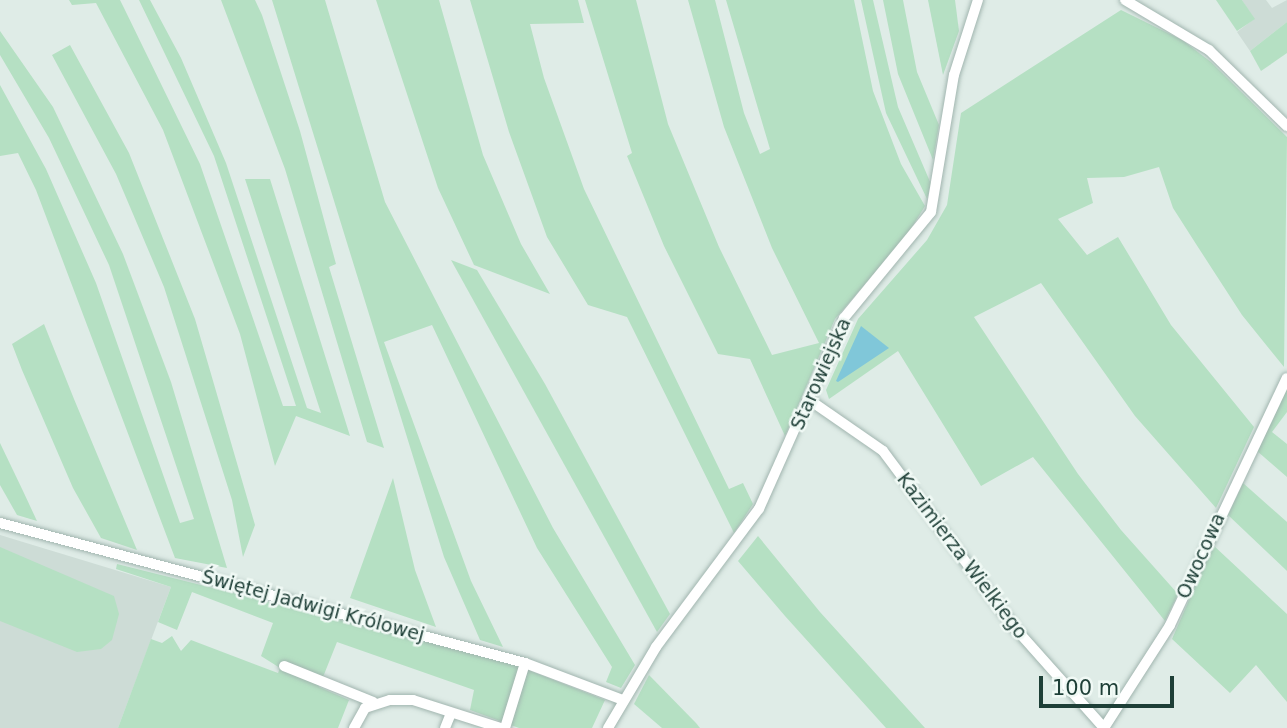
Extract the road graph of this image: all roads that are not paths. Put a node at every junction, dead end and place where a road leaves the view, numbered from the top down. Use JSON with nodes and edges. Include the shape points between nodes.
{"nodes":[{"id":1,"x":978,"y":0,"type":"edge"},
{"id":2,"x":1125,"y":0,"type":"edge"},
{"id":3,"x":1287,"y":126,"type":"edge"},
{"id":4,"x":1287,"y":378,"type":"edge"},
{"id":5,"x":808,"y":399,"type":"junction"},
{"id":6,"x":0,"y":523,"type":"edge"},
{"id":7,"x":526,"y":663,"type":"junction"},
{"id":8,"x":284,"y":666,"type":"dead end"},
{"id":9,"x":623,"y":700,"type":"junction"},
{"id":10,"x":373,"y":702,"type":"junction"},
{"id":11,"x":451,"y":713,"type":"junction"},
{"id":12,"x":354,"y":728,"type":"edge"},
{"id":13,"x":445,"y":728,"type":"edge"},
{"id":14,"x":503,"y":728,"type":"edge"},
{"id":15,"x":608,"y":728,"type":"edge"},
{"id":16,"x":1104,"y":728,"type":"edge"}],
"edges":[{"from":1,"to":5,"type":"street","name":"Starowiejska","via":[[954,75],[931,212],[844,318]]},
{"from":2,"to":3,"type":"street","via":[[1209,50]]},
{"from":4,"to":16,"type":"street","name":"Owocowa","via":[[1170,625]]},
{"from":5,"to":9,"type":"street","name":"Starowiejska","via":[[760,509]]},
{"from":5,"to":16,"type":"street","name":"Kazimierza Wielkiego","via":[[883,451],[1015,628]]},
{"from":6,"to":7,"type":"street","name":"Świętej Jadwigi Królowej"},
{"from":7,"to":9,"type":"street","name":"Świętej Jadwigi Królowej"},
{"from":7,"to":14,"type":"street"},
{"from":8,"to":10,"type":"street"},
{"from":9,"to":15,"type":"street","name":"Starowiejska"},
{"from":10,"to":11,"type":"street","via":[[413,701]]},
{"from":10,"to":12,"type":"street"},
{"from":11,"to":13,"type":"street"},
{"from":11,"to":14,"type":"street"}]}
